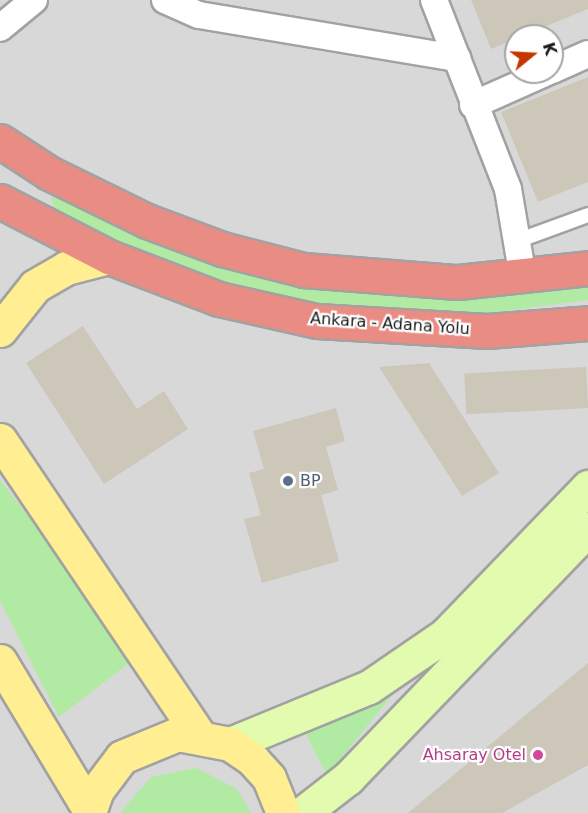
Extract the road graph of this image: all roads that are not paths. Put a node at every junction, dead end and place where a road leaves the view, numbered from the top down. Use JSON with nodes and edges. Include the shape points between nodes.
{"nodes":[{"id":1,"x":34,"y":0,"type":"edge"},
{"id":2,"x":165,"y":0,"type":"edge"},
{"id":3,"x":434,"y":0,"type":"edge"},
{"id":4,"x":0,"y":28,"type":"edge"},
{"id":5,"x":588,"y":54,"type":"edge"},
{"id":6,"x":457,"y":58,"type":"junction"},
{"id":7,"x":564,"y":65,"type":"edge"},
{"id":8,"x":520,"y":84,"type":"edge"},
{"id":9,"x":474,"y":105,"type":"junction"},
{"id":10,"x":0,"y":141,"type":"edge"},
{"id":11,"x":0,"y":201,"type":"edge"},
{"id":12,"x":588,"y":214,"type":"edge"},
{"id":13,"x":517,"y":241,"type":"junction"},
{"id":14,"x":109,"y":258,"type":"junction"},
{"id":15,"x":588,"y":268,"type":"edge"},
{"id":16,"x":523,"y":278,"type":"junction"},
{"id":17,"x":588,"y":323,"type":"edge"},
{"id":18,"x":0,"y":330,"type":"edge"},
{"id":19,"x":0,"y":440,"type":"edge"},
{"id":20,"x":588,"y":487,"type":"edge"},
{"id":21,"x":583,"y":542,"type":"edge"},
{"id":22,"x":0,"y":661,"type":"edge"},
{"id":23,"x":199,"y":735,"type":"junction"},
{"id":24,"x":230,"y":744,"type":"junction"},
{"id":25,"x":89,"y":811,"type":"edge"},
{"id":26,"x":283,"y":813,"type":"edge"},
{"id":27,"x":303,"y":813,"type":"edge"}],
"edges":[{"from":1,"to":4,"type":"street"},
{"from":2,"to":6,"type":"street","via":[[199,15]]},
{"from":3,"to":6,"type":"street"},
{"from":5,"to":7,"type":"street"},
{"from":6,"to":9,"type":"street"},
{"from":8,"to":9,"type":"street"},
{"from":9,"to":13,"type":"street","via":[[508,189]]},
{"from":10,"to":16,"type":"highway","via":[[137,216],[222,249],[304,270],[375,279]]},
{"from":11,"to":14,"type":"highway","name":"Ankara - Adana Yolu"},
{"from":12,"to":13,"type":"lane"},
{"from":13,"to":16,"type":"street"},
{"from":14,"to":17,"type":"highway","name":"Ankara - Adana Yolu","via":[[219,299],[317,321],[488,332]]},
{"from":14,"to":18,"type":"main road","via":[[66,268],[35,286]]},
{"from":15,"to":16,"type":"highway"},
{"from":19,"to":23,"type":"main road"},
{"from":20,"to":24,"type":"main road","via":[[445,635],[369,687]]},
{"from":21,"to":27,"type":"main road","via":[[348,778]]},
{"from":22,"to":25,"type":"main road"},
{"from":23,"to":24,"type":"main road"},
{"from":23,"to":25,"type":"main road","via":[[158,738],[122,758],[107,772]]},
{"from":24,"to":26,"type":"main road","via":[[269,778]]}]}
